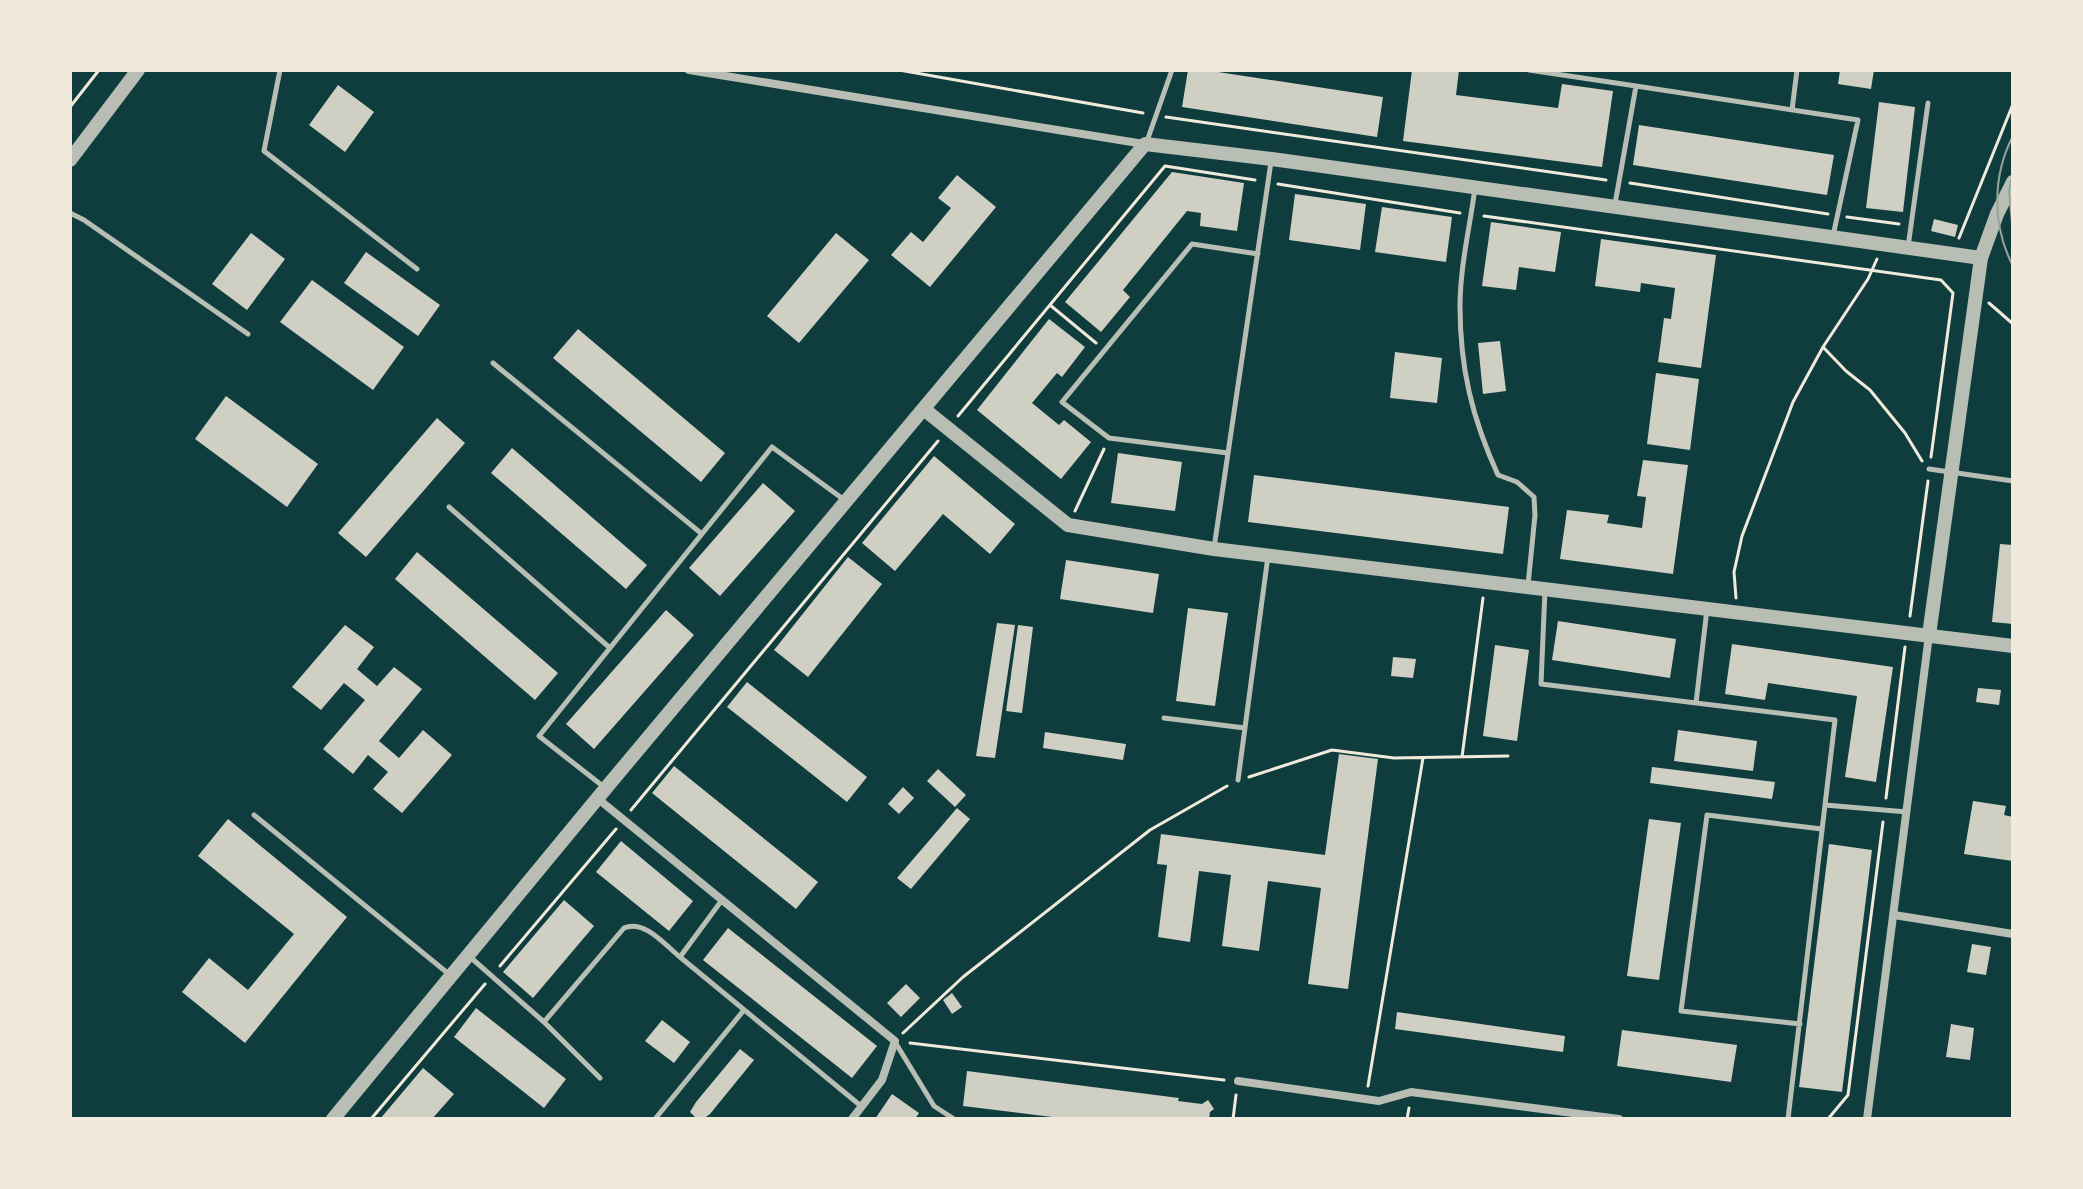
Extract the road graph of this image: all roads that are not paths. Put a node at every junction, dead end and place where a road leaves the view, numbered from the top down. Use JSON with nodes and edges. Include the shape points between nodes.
{"nodes":[{"id":1,"x":138,"y":70,"type":"edge"},
{"id":2,"x":280,"y":70,"type":"edge"},
{"id":3,"x":689,"y":70,"type":"edge"},
{"id":4,"x":1172,"y":70,"type":"edge"},
{"id":5,"x":1529,"y":70,"type":"edge"},
{"id":6,"x":1797,"y":70,"type":"edge"},
{"id":7,"x":1636,"y":86,"type":"junction"},
{"id":8,"x":1928,"y":103,"type":"dead end"},
{"id":9,"x":1792,"y":110,"type":"junction"},
{"id":10,"x":1145,"y":144,"type":"junction"},
{"id":11,"x":1272,"y":159,"type":"junction"},
{"id":12,"x":70,"y":160,"type":"edge"},
{"id":13,"x":2013,"y":182,"type":"edge"},
{"id":14,"x":1475,"y":187,"type":"junction"},
{"id":15,"x":1615,"y":207,"type":"junction"},
{"id":16,"x":70,"y":213,"type":"edge"},
{"id":17,"x":1833,"y":237,"type":"junction"},
{"id":18,"x":1908,"y":248,"type":"junction"},
{"id":19,"x":1258,"y":254,"type":"junction"},
{"id":20,"x":1981,"y":258,"type":"junction"},
{"id":21,"x":417,"y":269,"type":"dead end"},
{"id":22,"x":248,"y":334,"type":"dead end"},
{"id":23,"x":493,"y":363,"type":"dead end"},
{"id":24,"x":925,"y":410,"type":"junction"},
{"id":25,"x":1228,"y":453,"type":"junction"},
{"id":26,"x":1929,"y":469,"type":"road end"},
{"id":27,"x":1951,"y":471,"type":"junction"},
{"id":28,"x":2013,"y":481,"type":"edge"},
{"id":29,"x":847,"y":502,"type":"junction"},
{"id":30,"x":449,"y":507,"type":"dead end"},
{"id":31,"x":702,"y":534,"type":"junction"},
{"id":32,"x":1214,"y":549,"type":"junction"},
{"id":33,"x":1268,"y":555,"type":"junction"},
{"id":34,"x":1528,"y":586,"type":"junction"},
{"id":35,"x":1545,"y":589,"type":"junction"},
{"id":36,"x":1707,"y":608,"type":"junction"},
{"id":37,"x":1929,"y":635,"type":"junction"},
{"id":38,"x":2013,"y":646,"type":"edge"},
{"id":39,"x":610,"y":648,"type":"junction"},
{"id":40,"x":1696,"y":703,"type":"junction"},
{"id":41,"x":1164,"y":718,"type":"dead end"},
{"id":42,"x":1245,"y":728,"type":"junction"},
{"id":43,"x":1238,"y":780,"type":"road end"},
{"id":44,"x":601,"y":793,"type":"junction"},
{"id":45,"x":1825,"y":805,"type":"junction"},
{"id":46,"x":1907,"y":812,"type":"junction"},
{"id":47,"x":254,"y":815,"type":"dead end"},
{"id":48,"x":1822,"y":829,"type":"junction"},
{"id":49,"x":722,"y":900,"type":"junction"},
{"id":50,"x":1894,"y":915,"type":"junction"},
{"id":51,"x":2013,"y":934,"type":"edge"},
{"id":52,"x":468,"y":955,"type":"junction"},
{"id":53,"x":680,"y":957,"type":"junction"},
{"id":54,"x":451,"y":976,"type":"junction"},
{"id":55,"x":744,"y":1010,"type":"junction"},
{"id":56,"x":544,"y":1022,"type":"junction"},
{"id":57,"x":1800,"y":1024,"type":"junction"},
{"id":58,"x":895,"y":1041,"type":"junction"},
{"id":59,"x":600,"y":1078,"type":"dead end"},
{"id":60,"x":1238,"y":1081,"type":"road end"},
{"id":61,"x":861,"y":1106,"type":"junction"},
{"id":62,"x":333,"y":1119,"type":"edge"},
{"id":63,"x":655,"y":1119,"type":"edge"},
{"id":64,"x":852,"y":1119,"type":"edge"},
{"id":65,"x":954,"y":1119,"type":"edge"},
{"id":66,"x":1619,"y":1119,"type":"edge"},
{"id":67,"x":1788,"y":1119,"type":"edge"},
{"id":68,"x":1867,"y":1119,"type":"edge"}],
"edges":[{"from":1,"to":12,"type":"street"},
{"from":2,"to":21,"type":"lane","via":[[264,151]]},
{"from":3,"to":10,"type":"street"},
{"from":4,"to":10,"type":"lane"},
{"from":5,"to":7,"type":"lane"},
{"from":6,"to":9,"type":"lane"},
{"from":7,"to":9,"type":"lane"},
{"from":7,"to":15,"type":"lane"},
{"from":8,"to":18,"type":"lane"},
{"from":9,"to":17,"type":"lane","via":[[1858,120]]},
{"from":10,"to":11,"type":"street"},
{"from":10,"to":24,"type":"street"},
{"from":11,"to":14,"type":"street"},
{"from":11,"to":19,"type":"lane"},
{"from":13,"to":20,"type":"street"},
{"from":14,"to":15,"type":"street"},
{"from":14,"to":34,"type":"lane","via":[[1460,303],[1463,367],[1478,432],[1498,475],[1534,497]]},
{"from":15,"to":17,"type":"street"},
{"from":16,"to":22,"type":"lane"},
{"from":17,"to":18,"type":"street"},
{"from":18,"to":20,"type":"street"},
{"from":19,"to":25,"type":"lane"},
{"from":19,"to":25,"type":"lane","via":[[1192,244],[1062,402],[1109,438]]},
{"from":20,"to":27,"type":"street"},
{"from":23,"to":31,"type":"lane"},
{"from":24,"to":29,"type":"street"},
{"from":24,"to":32,"type":"street","via":[[1068,525]]},
{"from":25,"to":32,"type":"lane"},
{"from":26,"to":27,"type":"lane"},
{"from":27,"to":28,"type":"lane"},
{"from":27,"to":37,"type":"street"},
{"from":29,"to":31,"type":"lane","via":[[772,447]]},
{"from":29,"to":44,"type":"street"},
{"from":30,"to":39,"type":"lane"},
{"from":31,"to":39,"type":"lane"},
{"from":32,"to":33,"type":"street"},
{"from":33,"to":34,"type":"street"},
{"from":33,"to":42,"type":"lane"},
{"from":34,"to":35,"type":"street"},
{"from":35,"to":36,"type":"street"},
{"from":35,"to":40,"type":"lane","via":[[1541,684]]},
{"from":36,"to":37,"type":"street"},
{"from":36,"to":40,"type":"lane"},
{"from":37,"to":38,"type":"street"},
{"from":37,"to":46,"type":"street"},
{"from":39,"to":44,"type":"lane","via":[[539,736]]},
{"from":40,"to":45,"type":"lane","via":[[1835,720]]},
{"from":41,"to":42,"type":"lane"},
{"from":42,"to":43,"type":"lane"},
{"from":44,"to":49,"type":"street"},
{"from":44,"to":52,"type":"street"},
{"from":45,"to":46,"type":"lane"},
{"from":45,"to":48,"type":"lane"},
{"from":46,"to":50,"type":"street"},
{"from":47,"to":54,"type":"lane"},
{"from":48,"to":57,"type":"lane"},
{"from":48,"to":57,"type":"lane","via":[[1707,815],[1681,1011]]},
{"from":49,"to":53,"type":"lane"},
{"from":49,"to":58,"type":"street"},
{"from":50,"to":51,"type":"street"},
{"from":50,"to":68,"type":"street"},
{"from":52,"to":54,"type":"street"},
{"from":52,"to":56,"type":"lane"},
{"from":53,"to":55,"type":"lane"},
{"from":53,"to":56,"type":"lane","via":[[644,928],[630,925]]},
{"from":54,"to":62,"type":"street"},
{"from":55,"to":61,"type":"lane"},
{"from":55,"to":63,"type":"lane"},
{"from":56,"to":59,"type":"lane"},
{"from":57,"to":67,"type":"lane"},
{"from":58,"to":61,"type":"street","via":[[882,1080]]},
{"from":58,"to":65,"type":"lane","via":[[934,1106]]},
{"from":60,"to":66,"type":"street","via":[[1366,1101],[1411,1092]]},
{"from":61,"to":64,"type":"street"}]}
